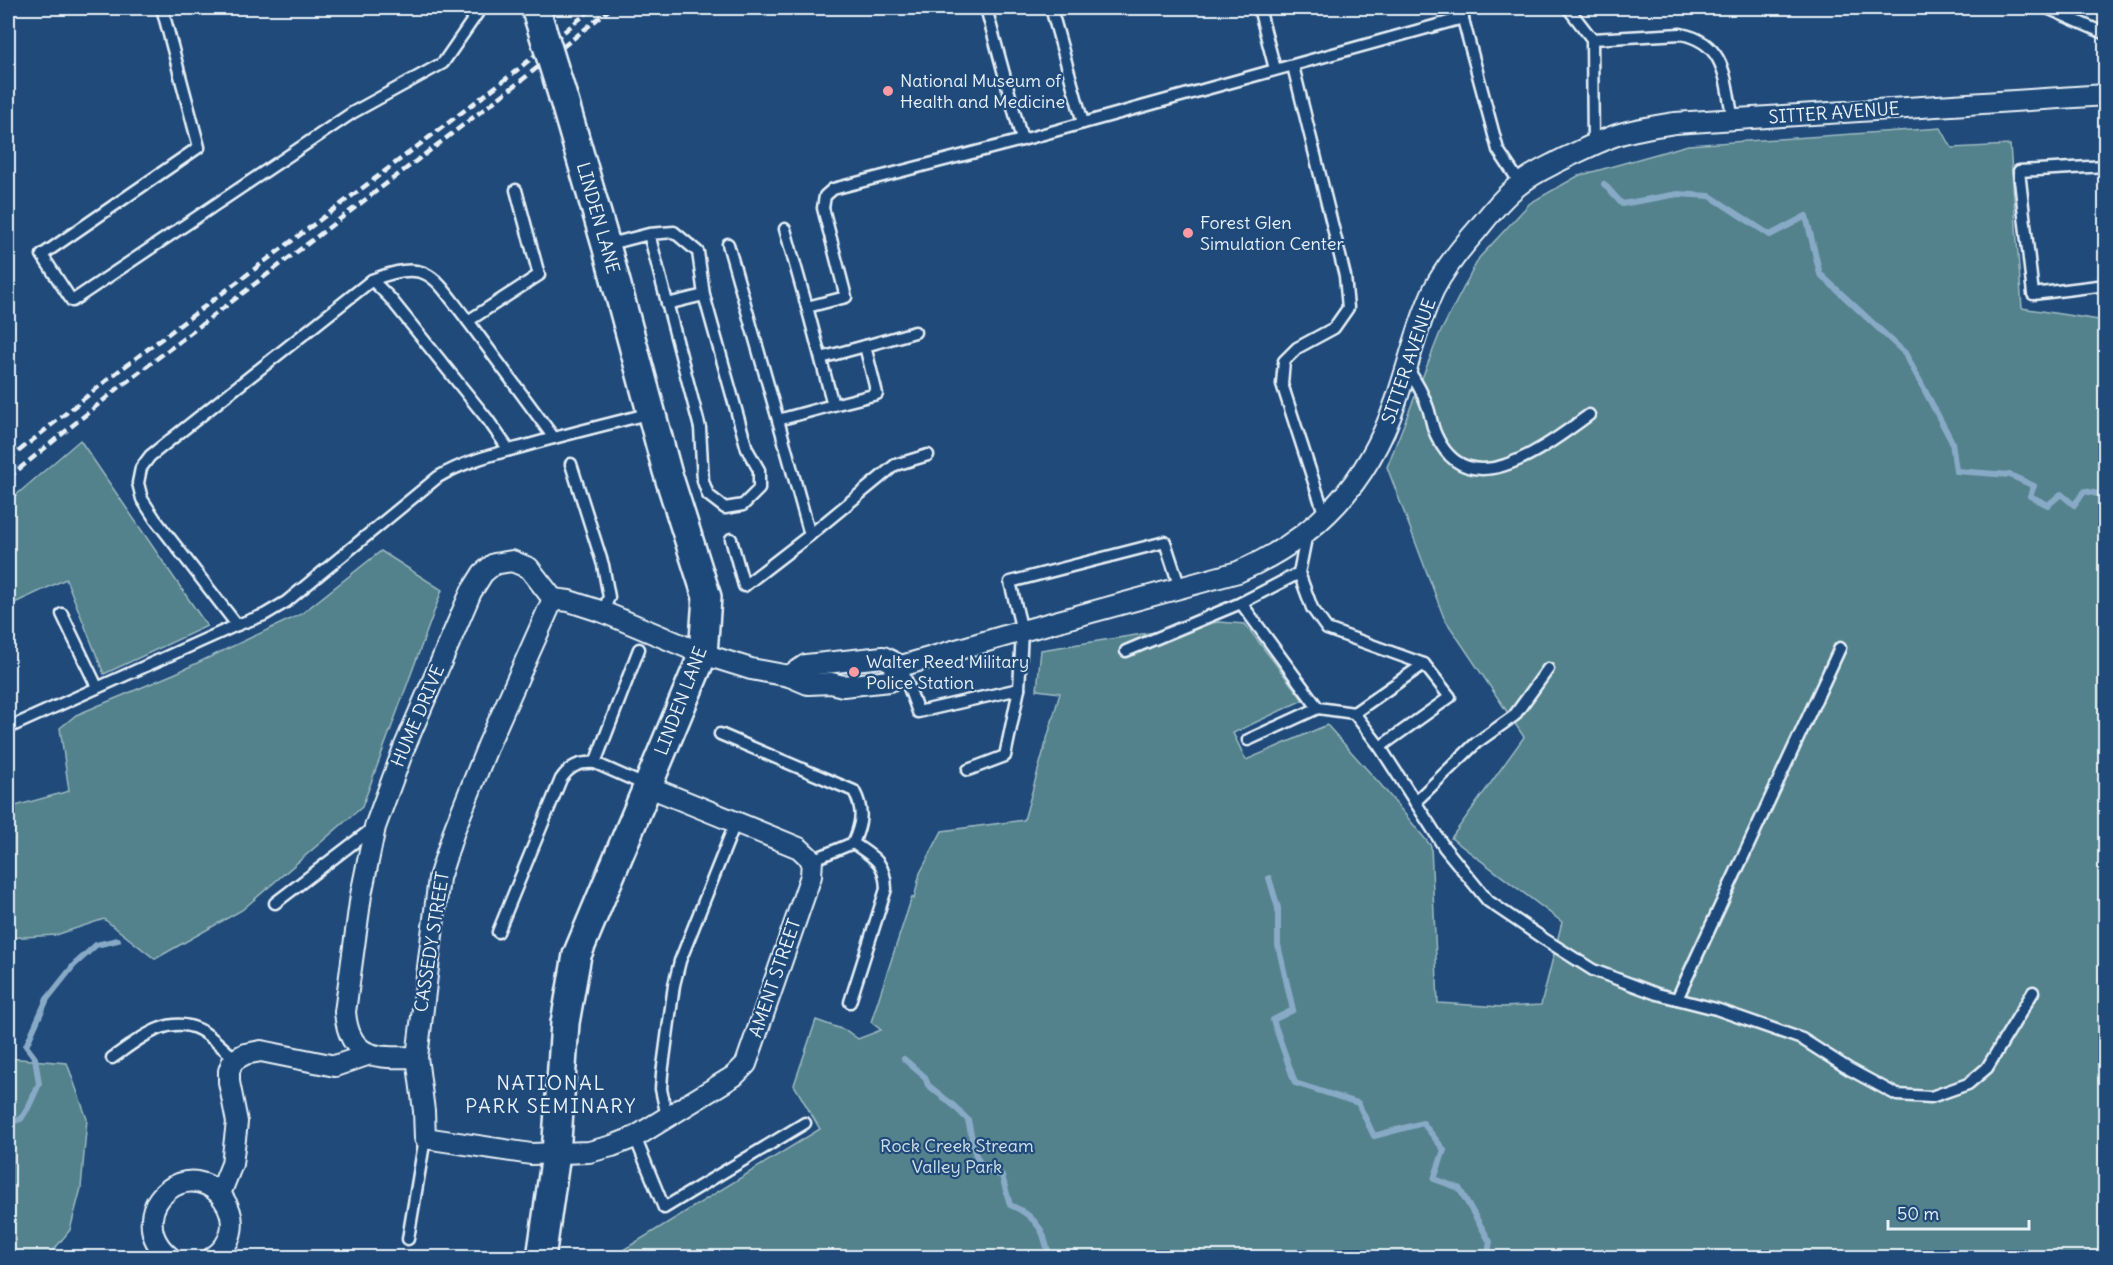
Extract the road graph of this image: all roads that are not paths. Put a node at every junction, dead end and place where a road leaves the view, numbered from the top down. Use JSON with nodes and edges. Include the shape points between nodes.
{"nodes":[{"id":1,"x":162,"y":8,"type":"edge"},
{"id":2,"x":481,"y":8,"type":"edge"},
{"id":3,"x":986,"y":8,"type":"edge"},
{"id":4,"x":1051,"y":8,"type":"edge"},
{"id":5,"x":1259,"y":8,"type":"edge"},
{"id":6,"x":1568,"y":8,"type":"edge"},
{"id":7,"x":2047,"y":8,"type":"edge"},
{"id":8,"x":536,"y":9,"type":"edge"},
{"id":9,"x":1461,"y":13,"type":"edge"},
{"id":10,"x":2106,"y":34,"type":"edge"},
{"id":11,"x":1592,"y":39,"type":"junction"},
{"id":12,"x":1293,"y":66,"type":"junction"},
{"id":13,"x":1275,"y":69,"type":"junction"},
{"id":14,"x":2106,"y":95,"type":"edge"},
{"id":15,"x":1733,"y":120,"type":"junction"},
{"id":16,"x":1083,"y":123,"type":"junction"},
{"id":17,"x":1022,"y":140,"type":"junction"},
{"id":18,"x":1593,"y":145,"type":"junction"},
{"id":19,"x":2106,"y":165,"type":"edge"},
{"id":20,"x":1520,"y":183,"type":"junction"},
{"id":21,"x":516,"y":190,"type":"dead end"},
{"id":22,"x":785,"y":229,"type":"dead end"},
{"id":23,"x":649,"y":234,"type":"junction"},
{"id":24,"x":728,"y":244,"type":"dead end"},
{"id":25,"x":606,"y":245,"type":"junction"},
{"id":26,"x":372,"y":280,"type":"junction"},
{"id":27,"x":2106,"y":285,"type":"edge"},
{"id":28,"x":704,"y":295,"type":"junction"},
{"id":29,"x":667,"y":304,"type":"junction"},
{"id":30,"x":807,"y":307,"type":"junction"},
{"id":31,"x":468,"y":321,"type":"junction"},
{"id":32,"x":915,"y":332,"type":"dead end"},
{"id":33,"x":865,"y":346,"type":"junction"},
{"id":34,"x":821,"y":358,"type":"junction"},
{"id":35,"x":1406,"y":368,"type":"junction"},
{"id":36,"x":833,"y":405,"type":"junction"},
{"id":37,"x":651,"y":413,"type":"junction"},
{"id":38,"x":1589,"y":415,"type":"dead end"},
{"id":39,"x":778,"y":420,"type":"junction"},
{"id":40,"x":554,"y":438,"type":"junction"},
{"id":41,"x":509,"y":450,"type":"junction"},
{"id":42,"x":928,"y":455,"type":"dead end"},
{"id":43,"x":571,"y":464,"type":"dead end"},
{"id":44,"x":1325,"y":517,"type":"junction"},
{"id":45,"x":1308,"y":532,"type":"junction"},
{"id":46,"x":810,"y":535,"type":"junction"},
{"id":47,"x":731,"y":539,"type":"dead end"},
{"id":48,"x":1299,"y":573,"type":"junction"},
{"id":49,"x":1180,"y":588,"type":"junction"},
{"id":50,"x":554,"y":599,"type":"junction"},
{"id":51,"x":1241,"y":603,"type":"junction"},
{"id":52,"x":603,"y":612,"type":"junction"},
{"id":53,"x":62,"y":614,"type":"dead end"},
{"id":54,"x":237,"y":625,"type":"junction"},
{"id":55,"x":1022,"y":631,"type":"junction"},
{"id":56,"x":1840,"y":648,"type":"dead end"},
{"id":57,"x":639,"y":649,"type":"dead end"},
{"id":58,"x":1126,"y":651,"type":"dead end"},
{"id":59,"x":703,"y":654,"type":"junction"},
{"id":60,"x":1424,"y":664,"type":"junction"},
{"id":61,"x":901,"y":666,"type":"junction"},
{"id":62,"x":1548,"y":669,"type":"dead end"},
{"id":63,"x":97,"y":687,"type":"junction"},
{"id":64,"x":1019,"y":689,"type":"junction"},
{"id":65,"x":1318,"y":708,"type":"junction"},
{"id":66,"x":1354,"y":713,"type":"junction"},
{"id":67,"x":8,"y":728,"type":"edge"},
{"id":68,"x":720,"y":734,"type":"dead end"},
{"id":69,"x":1248,"y":740,"type":"dead end"},
{"id":70,"x":1380,"y":747,"type":"junction"},
{"id":71,"x":595,"y":763,"type":"junction"},
{"id":72,"x":968,"y":770,"type":"dead end"},
{"id":73,"x":647,"y":786,"type":"junction"},
{"id":74,"x":1415,"y":802,"type":"junction"},
{"id":75,"x":736,"y":821,"type":"junction"},
{"id":76,"x":375,"y":827,"type":"junction"},
{"id":77,"x":853,"y":843,"type":"junction"},
{"id":78,"x":812,"y":860,"type":"junction"},
{"id":79,"x":276,"y":903,"type":"dead end"},
{"id":80,"x":498,"y":932,"type":"dead end"},
{"id":81,"x":2033,"y":992,"type":"dead end"},
{"id":82,"x":1677,"y":999,"type":"junction"},
{"id":83,"x":850,"y":1002,"type":"dead end"},
{"id":84,"x":367,"y":1054,"type":"junction"},
{"id":85,"x":417,"y":1057,"type":"junction"},
{"id":86,"x":112,"y":1058,"type":"dead end"},
{"id":87,"x":236,"y":1059,"type":"junction"},
{"id":88,"x":667,"y":1117,"type":"junction"},
{"id":89,"x":805,"y":1123,"type":"dead end"},
{"id":90,"x":635,"y":1137,"type":"junction"},
{"id":91,"x":425,"y":1138,"type":"junction"},
{"id":92,"x":556,"y":1154,"type":"junction"},
{"id":93,"x":220,"y":1194,"type":"junction"},
{"id":94,"x":408,"y":1239,"type":"dead end"},
{"id":95,"x":162,"y":1255,"type":"edge"},
{"id":96,"x":212,"y":1257,"type":"edge"},
{"id":97,"x":541,"y":1257,"type":"edge"}],
"edges":[{"from":1,"to":2,"type":"lane","via":[[199,147],[42,255],[72,301],[352,113],[443,63]]},
{"from":3,"to":17,"type":"lane"},
{"from":4,"to":16,"type":"lane"},
{"from":5,"to":13,"type":"lane"},
{"from":6,"to":11,"type":"lane"},
{"from":7,"to":10,"type":"lane"},
{"from":8,"to":25,"type":"street","name":"LINDEN LANE","bridge":true},
{"from":9,"to":12,"type":"lane"},
{"from":9,"to":20,"type":"lane","via":[[1498,150]]},
{"from":11,"to":15,"type":"lane","via":[[1682,34],[1706,43],[1722,65]]},
{"from":11,"to":18,"type":"lane"},
{"from":12,"to":13,"type":"lane"},
{"from":12,"to":44,"type":"lane","via":[[1345,276],[1348,308],[1334,328],[1297,348],[1284,361],[1282,384]]},
{"from":13,"to":16,"type":"lane"},
{"from":14,"to":15,"type":"street","name":"SITTER AVENUE"},
{"from":15,"to":18,"type":"street","name":"SITTER AVENUE","via":[[1640,129]]},
{"from":16,"to":17,"type":"lane"},
{"from":17,"to":30,"type":"lane","via":[[833,189],[825,196],[823,208],[846,297]]},
{"from":18,"to":20,"type":"street","name":"SITTER AVENUE"},
{"from":19,"to":27,"type":"lane","via":[[2019,171],[2033,294]]},
{"from":20,"to":35,"type":"street","name":"SITTER AVENUE","via":[[1468,241],[1436,287]]},
{"from":21,"to":31,"type":"lane","via":[[539,275]]},
{"from":22,"to":30,"type":"lane"},
{"from":23,"to":25,"type":"lane"},
{"from":23,"to":28,"type":"lane","via":[[674,232],[698,252]]},
{"from":23,"to":29,"type":"lane"},
{"from":24,"to":39,"type":"lane"},
{"from":25,"to":37,"type":"street","name":"LINDEN LANE"},
{"from":26,"to":31,"type":"lane","via":[[411,269],[428,274]]},
{"from":26,"to":41,"type":"lane"},
{"from":26,"to":54,"type":"lane","via":[[150,456],[141,468],[138,483],[142,499],[154,519]]},
{"from":28,"to":29,"type":"lane"},
{"from":28,"to":29,"type":"lane","via":[[747,449],[759,470],[759,489],[743,505],[725,508],[708,495],[703,481],[700,428]]},
{"from":30,"to":34,"type":"lane"},
{"from":31,"to":40,"type":"lane"},
{"from":32,"to":33,"type":"lane"},
{"from":33,"to":34,"type":"lane"},
{"from":33,"to":36,"type":"lane","via":[[877,394]]},
{"from":34,"to":36,"type":"lane"},
{"from":35,"to":38,"type":"lane","via":[[1418,383],[1435,433],[1447,454],[1472,470],[1521,460]]},
{"from":35,"to":44,"type":"street","name":"SITTER AVENUE","via":[[1383,434],[1368,462]]},
{"from":36,"to":39,"type":"lane"},
{"from":37,"to":40,"type":"lane"},
{"from":37,"to":59,"type":"street","name":"LINDEN LANE","via":[[707,597]]},
{"from":39,"to":46,"type":"lane"},
{"from":40,"to":41,"type":"lane"},
{"from":41,"to":54,"type":"lane","via":[[473,460],[438,477],[286,602]]},
{"from":42,"to":46,"type":"lane","via":[[895,465]]},
{"from":43,"to":52,"type":"lane","via":[[603,565],[609,597]]},
{"from":44,"to":45,"type":"street","name":"SITTER AVENUE"},
{"from":45,"to":48,"type":"lane"},
{"from":45,"to":49,"type":"street","name":"SITTER AVENUE","via":[[1267,560]]},
{"from":46,"to":47,"type":"lane","via":[[744,586]]},
{"from":48,"to":51,"type":"lane"},
{"from":48,"to":60,"type":"lane","via":[[1312,608],[1327,629]]},
{"from":49,"to":55,"type":"street","name":"SITTER AVENUE"},
{"from":49,"to":55,"type":"lane","via":[[1165,542],[1010,582]]},
{"from":50,"to":52,"type":"street"},
{"from":50,"to":76,"type":"street","name":"HUME DRIVE","via":[[529,568],[521,564],[494,564],[483,573],[471,592],[404,748]]},
{"from":50,"to":85,"type":"street","name":"CASSEDY STREET","via":[[489,743],[439,878]]},
{"from":51,"to":58,"type":"lane"},
{"from":51,"to":65,"type":"lane"},
{"from":52,"to":59,"type":"street"},
{"from":53,"to":63,"type":"lane"},
{"from":54,"to":63,"type":"lane"},
{"from":55,"to":61,"type":"street","name":"SITTER AVENUE"},
{"from":55,"to":64,"type":"lane"},
{"from":56,"to":82,"type":"lane"},
{"from":57,"to":71,"type":"lane"},
{"from":59,"to":61,"type":"street","name":"SITTER AVENUE","via":[[808,684],[843,687],[890,681]]},
{"from":59,"to":73,"type":"street","name":"LINDEN LANE"},
{"from":60,"to":66,"type":"lane"},
{"from":60,"to":70,"type":"lane","via":[[1450,697]]},
{"from":61,"to":64,"type":"lane","via":[[918,712]]},
{"from":62,"to":74,"type":"lane","via":[[1514,716],[1476,743]]},
{"from":63,"to":67,"type":"lane"},
{"from":64,"to":72,"type":"lane","via":[[1005,756]]},
{"from":65,"to":66,"type":"lane"},
{"from":65,"to":69,"type":"lane"},
{"from":66,"to":70,"type":"lane"},
{"from":68,"to":77,"type":"lane","via":[[854,791],[860,803],[861,820]]},
{"from":70,"to":74,"type":"lane"},
{"from":71,"to":73,"type":"lane"},
{"from":71,"to":80,"type":"lane","via":[[575,765],[561,779]]},
{"from":73,"to":75,"type":"street"},
{"from":73,"to":92,"type":"street","name":"LINDEN LANE","via":[[578,955],[565,1023]]},
{"from":74,"to":82,"type":"lane","via":[[1444,848],[1488,901],[1593,970]]},
{"from":75,"to":78,"type":"street","via":[[799,848]]},
{"from":75,"to":88,"type":"lane","via":[[674,985],[661,1089]]},
{"from":76,"to":79,"type":"lane"},
{"from":76,"to":84,"type":"street","name":"HUME DRIVE","via":[[345,1012],[351,1040]]},
{"from":77,"to":78,"type":"lane"},
{"from":77,"to":83,"type":"lane","via":[[880,862],[886,889]]},
{"from":78,"to":88,"type":"street","name":"AMENT STREET","via":[[811,876],[746,1064],[734,1076]]},
{"from":81,"to":82,"type":"lane","via":[[1987,1068],[1968,1084],[1931,1097],[1897,1095],[1802,1039]]},
{"from":84,"to":85,"type":"street"},
{"from":84,"to":87,"type":"street","via":[[335,1066],[261,1051]]},
{"from":85,"to":91,"type":"street","name":"CASSEDY STREET"},
{"from":86,"to":87,"type":"lane","via":[[155,1030],[176,1024],[200,1030]]},
{"from":87,"to":93,"type":"street","via":[[229,1071],[229,1082],[237,1122],[232,1164]]},
{"from":88,"to":90,"type":"street","name":"AMENT STREET"},
{"from":89,"to":90,"type":"lane","via":[[664,1208]]},
{"from":90,"to":92,"type":"street","name":"AMENT STREET","via":[[589,1152]]},
{"from":91,"to":92,"type":"street","via":[[531,1154]]},
{"from":91,"to":94,"type":"lane"},
{"from":92,"to":97,"type":"street","name":"LINDEN LANE"},
{"from":93,"to":95,"type":"street","via":[[205,1185],[188,1182],[162,1196],[151,1224]]},
{"from":93,"to":96,"type":"street","via":[[230,1209],[232,1226],[227,1243]]}]}
